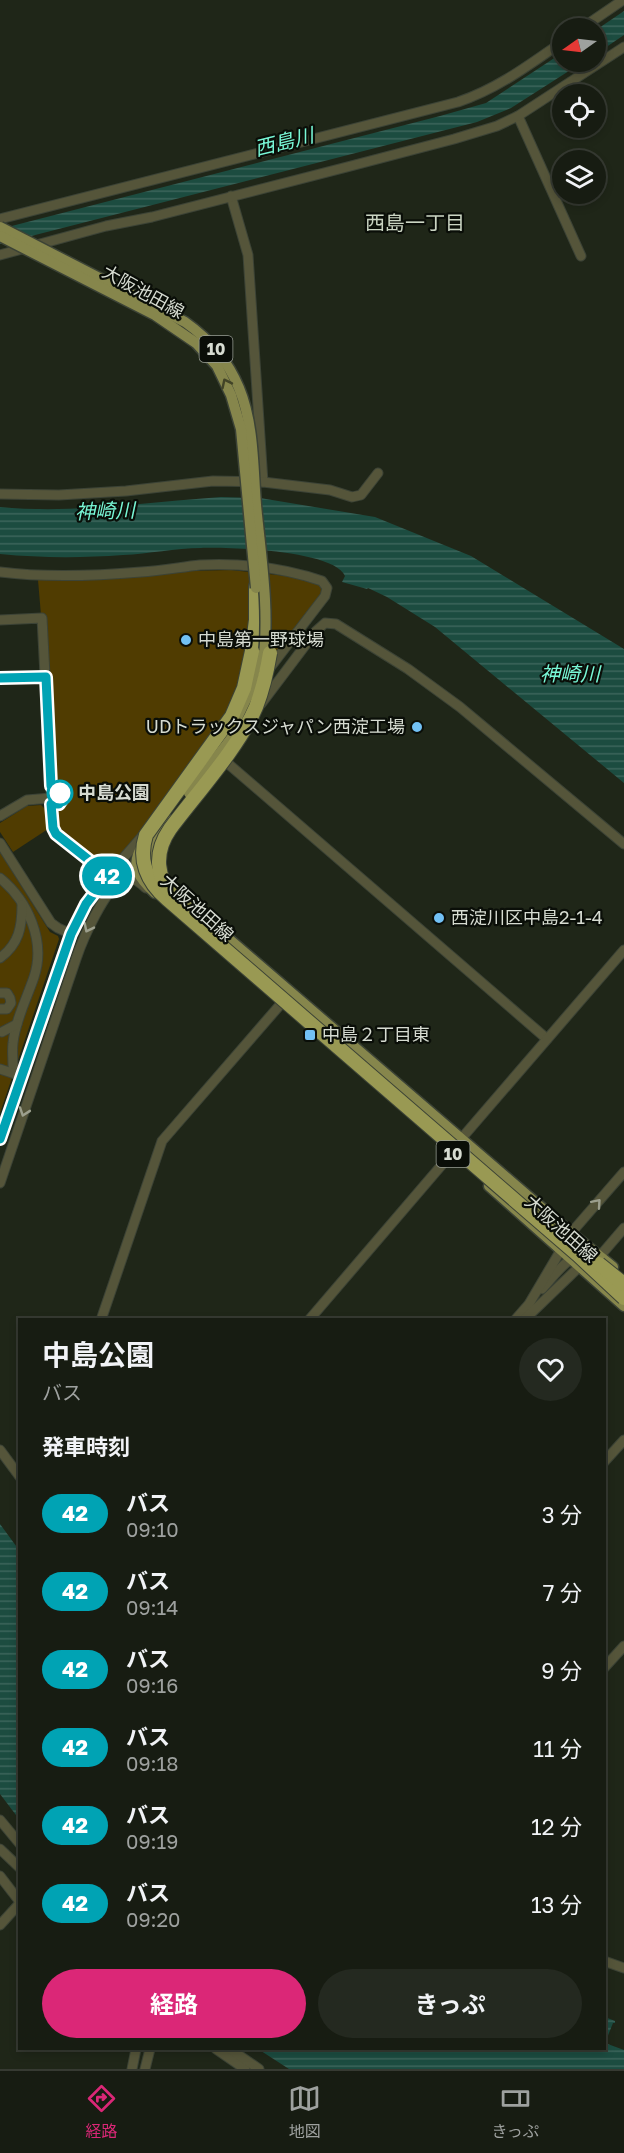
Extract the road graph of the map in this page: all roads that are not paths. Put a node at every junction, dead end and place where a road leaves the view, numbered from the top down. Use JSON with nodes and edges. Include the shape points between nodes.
{"nodes":[{"id":1,"x":623,"y":0,"type":"edge"},
{"id":2,"x":597,"y":18,"type":"edge"},
{"id":3,"x":624,"y":47,"type":"edge"},
{"id":4,"x":552,"y":49,"type":"edge"},
{"id":5,"x":518,"y":116,"type":"junction"},
{"id":6,"x":231,"y":196,"type":"junction"},
{"id":7,"x":0,"y":219,"type":"edge"},
{"id":8,"x":0,"y":227,"type":"edge"},
{"id":9,"x":0,"y":236,"type":"edge"},
{"id":10,"x":0,"y":255,"type":"edge"},
{"id":11,"x":581,"y":256,"type":"dead end"},
{"id":12,"x":378,"y":473,"type":"dead end"},
{"id":13,"x":263,"y":482,"type":"junction"},
{"id":14,"x":0,"y":494,"type":"edge"},
{"id":15,"x":0,"y":572,"type":"edge"},
{"id":16,"x":260,"y":588,"type":"junction"},
{"id":17,"x":0,"y":620,"type":"edge"},
{"id":18,"x":46,"y":677,"type":"junction"},
{"id":19,"x":0,"y":678,"type":"edge"},
{"id":20,"x":225,"y":761,"type":"junction"},
{"id":21,"x":187,"y":792,"type":"junction"},
{"id":22,"x":51,"y":798,"type":"junction"},
{"id":23,"x":0,"y":816,"type":"edge"},
{"id":24,"x":0,"y":843,"type":"edge"},
{"id":25,"x":624,"y":844,"type":"edge"},
{"id":26,"x":151,"y":867,"type":"junction"},
{"id":27,"x":108,"y":875,"type":"junction"},
{"id":28,"x":0,"y":878,"type":"edge"},
{"id":29,"x":22,"y":903,"type":"junction"},
{"id":30,"x":71,"y":934,"type":"junction"},
{"id":31,"x":204,"y":939,"type":"junction"},
{"id":32,"x":624,"y":950,"type":"edge"},
{"id":33,"x":0,"y":958,"type":"edge"},
{"id":34,"x":0,"y":993,"type":"edge"},
{"id":35,"x":291,"y":993,"type":"junction"},
{"id":36,"x":281,"y":1005,"type":"junction"},
{"id":37,"x":0,"y":1009,"type":"edge"},
{"id":38,"x":17,"y":1024,"type":"junction"},
{"id":39,"x":1,"y":1032,"type":"edge"},
{"id":40,"x":548,"y":1039,"type":"junction"},
{"id":41,"x":13,"y":1042,"type":"junction"},
{"id":42,"x":14,"y":1066,"type":"dead end"},
{"id":43,"x":0,"y":1069,"type":"edge"},
{"id":44,"x":21,"y":1076,"type":"junction"},
{"id":45,"x":0,"y":1139,"type":"edge"},
{"id":46,"x":461,"y":1139,"type":"junction"},
{"id":47,"x":452,"y":1153,"type":"junction"},
{"id":48,"x":624,"y":1172,"type":"edge"},
{"id":49,"x":0,"y":1183,"type":"edge"},
{"id":50,"x":624,"y":1228,"type":"edge"},
{"id":51,"x":571,"y":1233,"type":"junction"},
{"id":52,"x":561,"y":1251,"type":"junction"},
{"id":53,"x":570,"y":1259,"type":"junction"},
{"id":54,"x":605,"y":1260,"type":"junction"},
{"id":55,"x":579,"y":1267,"type":"junction"},
{"id":56,"x":624,"y":1276,"type":"edge"},
{"id":57,"x":624,"y":1286,"type":"edge"},
{"id":58,"x":624,"y":1298,"type":"edge"},
{"id":59,"x":529,"y":1304,"type":"junction"},
{"id":60,"x":624,"y":1306,"type":"edge"},
{"id":61,"x":102,"y":1318,"type":"edge"},
{"id":62,"x":311,"y":1318,"type":"edge"},
{"id":63,"x":517,"y":1318,"type":"edge"},
{"id":64,"x":526,"y":1318,"type":"edge"},
{"id":65,"x":624,"y":1440,"type":"edge"},
{"id":66,"x":0,"y":1450,"type":"edge"},
{"id":67,"x":606,"y":1460,"type":"edge"},
{"id":68,"x":16,"y":1465,"type":"edge"},
{"id":69,"x":623,"y":1648,"type":"edge"},
{"id":70,"x":606,"y":1666,"type":"edge"},
{"id":71,"x":0,"y":1820,"type":"edge"},
{"id":72,"x":18,"y":1842,"type":"edge"},
{"id":73,"x":0,"y":1850,"type":"edge"},
{"id":74,"x":18,"y":1866,"type":"edge"},
{"id":75,"x":0,"y":1876,"type":"edge"},
{"id":76,"x":18,"y":1899,"type":"edge"},
{"id":77,"x":18,"y":1904,"type":"edge"},
{"id":78,"x":0,"y":1925,"type":"edge"},
{"id":79,"x":606,"y":1961,"type":"edge"},
{"id":80,"x":624,"y":1968,"type":"edge"},
{"id":81,"x":136,"y":2050,"type":"edge"},
{"id":82,"x":144,"y":2050,"type":"edge"},
{"id":83,"x":150,"y":2050,"type":"edge"},
{"id":84,"x":217,"y":2050,"type":"edge"},
{"id":85,"x":231,"y":2050,"type":"edge"},
{"id":86,"x":132,"y":2069,"type":"edge"},
{"id":87,"x":140,"y":2069,"type":"edge"},
{"id":88,"x":145,"y":2069,"type":"edge"},
{"id":89,"x":245,"y":2069,"type":"edge"},
{"id":90,"x":259,"y":2069,"type":"edge"}],
"edges":[{"from":1,"to":2,"type":"street"},
{"from":3,"to":5,"type":"street"},
{"from":4,"to":7,"type":"street","via":[[481,94],[458,102]]},
{"from":5,"to":6,"type":"street","via":[[454,140]]},
{"from":5,"to":11,"type":"street"},
{"from":6,"to":10,"type":"street"},
{"from":6,"to":13,"type":"street","via":[[248,255]]},
{"from":8,"to":16,"type":"main road","name":"大阪池田線","number":"10","bridge":true,"via":[[185,322],[223,358],[240,388],[248,421]]},
{"from":16,"to":9,"type":"main road","name":"大阪池田線","number":"10","one_way":true,"bridge":true,"via":[[241,429],[217,366],[196,343],[156,315]]},
{"from":12,"to":13,"type":"street","via":[[361,495],[352,497],[330,490]]},
{"from":13,"to":14,"type":"street","via":[[213,481],[59,495]]},
{"from":15,"to":27,"type":"street","via":[[80,575],[237,565],[294,573],[319,579],[326,585],[325,596],[157,819]]},
{"from":16,"to":21,"type":"main road","name":"大阪池田線","number":"10","bridge":true,"via":[[259,651],[251,688],[234,725]]},
{"from":16,"to":57,"type":"highway","bridge":true,"via":[[271,644],[259,698],[238,739],[164,839],[159,863],[164,883],[179,901],[298,1006]]},
{"from":16,"to":58,"type":"highway","bridge":true,"via":[[244,688],[226,724],[146,835],[142,856],[150,881]]},
{"from":17,"to":18,"type":"street","via":[[42,618]]},
{"from":18,"to":19,"type":"street"},
{"from":18,"to":22,"type":"street"},
{"from":20,"to":25,"type":"street","via":[[265,697],[316,631],[325,623],[336,624],[460,707]]},
{"from":20,"to":26,"type":"street","via":[[153,852]]},
{"from":20,"to":40,"type":"street"},
{"from":21,"to":26,"type":"main road","name":"大阪池田線","number":"10","via":[[151,845]]},
{"from":21,"to":31,"type":"main road","name":"大阪池田線","number":"10","via":[[142,846],[136,867],[146,885]]},
{"from":22,"to":23,"type":"street","via":[[27,800]]},
{"from":22,"to":27,"type":"street","via":[[55,832]]},
{"from":24,"to":30,"type":"street","via":[[51,923]]},
{"from":26,"to":35,"type":"main road","name":"大阪池田線","number":"10","via":[[160,881]]},
{"from":27,"to":30,"type":"street","via":[[86,904]]},
{"from":28,"to":29,"type":"street"},
{"from":29,"to":33,"type":"street","via":[[18,937]]},
{"from":29,"to":38,"type":"street","via":[[32,921],[38,956]]},
{"from":30,"to":44,"type":"street"},
{"from":31,"to":36,"type":"main road","name":"大阪池田線","number":"10"},
{"from":31,"to":49,"type":"street","one_way":true,"via":[[135,880],[126,879],[116,886],[82,942]]},
{"from":32,"to":40,"type":"street"},
{"from":34,"to":37,"type":"street","via":[[7,993],[11,1003],[7,1009]]},
{"from":35,"to":36,"type":"street"},
{"from":35,"to":46,"type":"main road","name":"大阪池田線","number":"10"},
{"from":36,"to":47,"type":"main road","name":"大阪池田線","number":"10"},
{"from":36,"to":61,"type":"street","via":[[162,1141]]},
{"from":38,"to":39,"type":"street"},
{"from":38,"to":41,"type":"street"},
{"from":39,"to":41,"type":"street"},
{"from":40,"to":46,"type":"street"},
{"from":41,"to":42,"type":"street"},
{"from":43,"to":44,"type":"street"},
{"from":44,"to":45,"type":"street"},
{"from":46,"to":47,"type":"street"},
{"from":46,"to":51,"type":"main road","name":"大阪池田線","number":"10"},
{"from":47,"to":52,"type":"main road","name":"大阪池田線","number":"10"},
{"from":47,"to":62,"type":"street"},
{"from":51,"to":48,"type":"street","one_way":true},
{"from":50,"to":54,"type":"street"},
{"from":51,"to":52,"type":"street"},
{"from":51,"to":54,"type":"main road","name":"大阪池田線","number":"10"},
{"from":52,"to":53,"type":"main road","name":"大阪池田線","number":"10"},
{"from":52,"to":59,"type":"street"},
{"from":53,"to":54,"type":"street","via":[[584,1253]]},
{"from":53,"to":55,"type":"main road","name":"大阪池田線","number":"10"},
{"from":53,"to":59,"type":"street"},
{"from":54,"to":55,"type":"street"},
{"from":54,"to":56,"type":"main road","name":"大阪池田線","number":"10"},
{"from":54,"to":57,"type":"highway"},
{"from":55,"to":60,"type":"main road","name":"大阪池田線","number":"10"},
{"from":55,"to":64,"type":"street"},
{"from":59,"to":63,"type":"street"},
{"from":65,"to":67,"type":"street"},
{"from":66,"to":68,"type":"street"},
{"from":69,"to":70,"type":"street"},
{"from":71,"to":72,"type":"street"},
{"from":73,"to":74,"type":"street"},
{"from":75,"to":76,"type":"street"},
{"from":77,"to":78,"type":"street"},
{"from":79,"to":80,"type":"street"},
{"from":81,"to":86,"type":"street"},
{"from":82,"to":87,"type":"street"},
{"from":83,"to":88,"type":"street"},
{"from":84,"to":89,"type":"street"},
{"from":85,"to":90,"type":"street"}]}
